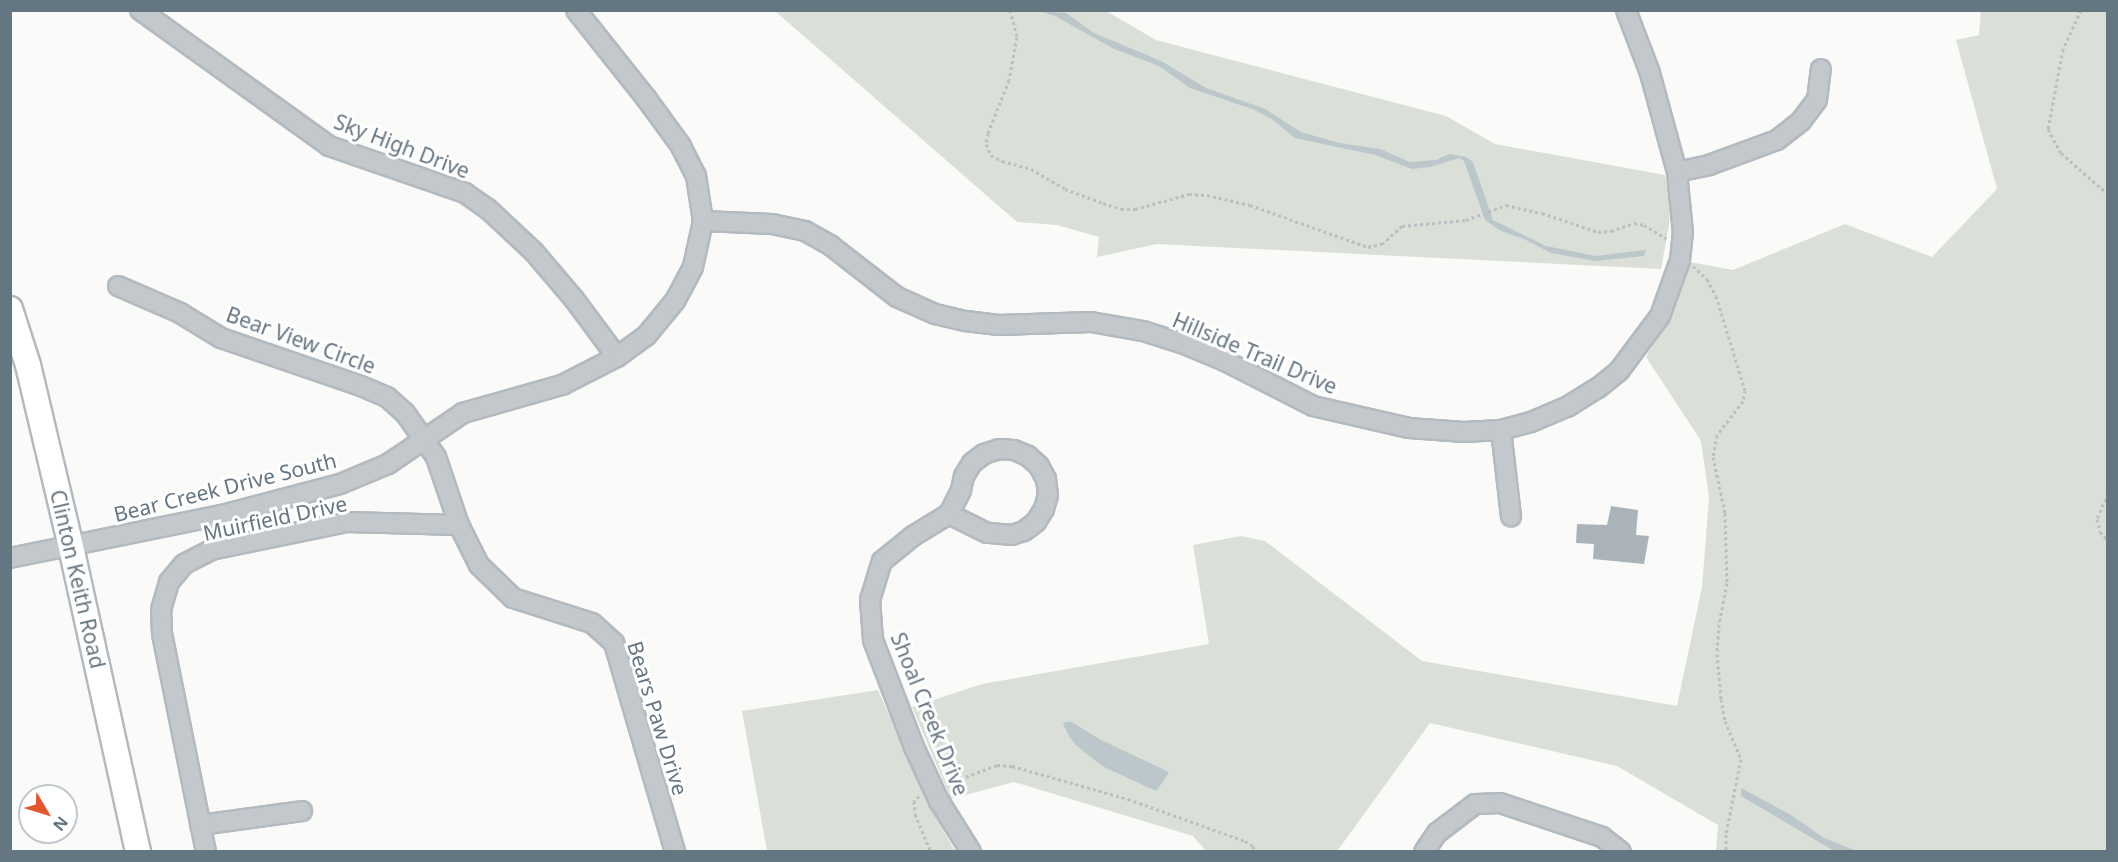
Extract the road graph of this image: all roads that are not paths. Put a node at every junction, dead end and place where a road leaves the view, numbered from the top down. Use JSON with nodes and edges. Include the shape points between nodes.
{"nodes":[{"id":1,"x":140,"y":10,"type":"edge"},
{"id":2,"x":576,"y":10,"type":"edge"},
{"id":3,"x":1626,"y":10,"type":"edge"},
{"id":4,"x":1821,"y":69,"type":"dead end"},
{"id":5,"x":1677,"y":172,"type":"junction"},
{"id":6,"x":704,"y":221,"type":"junction"},
{"id":7,"x":118,"y":286,"type":"dead end"},
{"id":8,"x":10,"y":309,"type":"edge"},
{"id":9,"x":617,"y":357,"type":"junction"},
{"id":10,"x":1501,"y":430,"type":"junction"},
{"id":11,"x":423,"y":438,"type":"junction"},
{"id":12,"x":949,"y":514,"type":"junction"},
{"id":13,"x":1511,"y":516,"type":"dead end"},
{"id":14,"x":459,"y":525,"type":"junction"},
{"id":15,"x":71,"y":547,"type":"junction"},
{"id":16,"x":10,"y":558,"type":"edge"},
{"id":17,"x":302,"y":811,"type":"dead end"},
{"id":18,"x":200,"y":825,"type":"junction"},
{"id":19,"x":138,"y":852,"type":"edge"},
{"id":20,"x":206,"y":852,"type":"edge"},
{"id":21,"x":675,"y":852,"type":"edge"},
{"id":22,"x":971,"y":852,"type":"edge"},
{"id":23,"x":1424,"y":852,"type":"edge"},
{"id":24,"x":1621,"y":852,"type":"edge"}],
"edges":[{"from":1,"to":9,"type":"street","name":"Sky High Drive","via":[[329,146],[465,193],[488,209],[574,299]]},
{"from":2,"to":6,"type":"street","name":"Bear Creek Drive South","via":[[681,146],[696,176]]},
{"from":3,"to":5,"type":"street","name":"Hillside Trail Drive","via":[[1650,73]]},
{"from":4,"to":5,"type":"street","via":[[1817,100],[1801,121],[1777,140],[1709,165]]},
{"from":5,"to":10,"type":"street","name":"Hillside Trail Drive","via":[[1683,233],[1660,316],[1618,371],[1598,388],[1531,422]]},
{"from":6,"to":9,"type":"street","name":"Bear Creek Drive South","via":[[693,267],[675,301],[646,336]]},
{"from":6,"to":10,"type":"street","name":"Hillside Trail Drive","via":[[772,224],[805,231],[830,245],[897,297],[935,314],[999,325],[1091,322],[1143,331],[1225,361],[1313,406],[1409,428]]},
{"from":7,"to":11,"type":"street","name":"Bear View Circle","via":[[180,313],[221,338],[387,397]]},
{"from":8,"to":15,"type":"main road","name":"Clinton Keith Road","via":[[28,364]]},
{"from":9,"to":11,"type":"street","name":"Bear Creek Drive South","via":[[562,385],[463,413]]},
{"from":10,"to":13,"type":"street"},
{"from":11,"to":14,"type":"street","name":"Bears Paw Drive","via":[[436,458]]},
{"from":11,"to":15,"type":"street","name":"Bear Creek Drive South","via":[[388,464],[340,484]]},
{"from":12,"to":12,"type":"street","via":[[999,536],[1024,531],[1044,509],[1048,495],[1046,479],[1039,466],[1021,453],[999,449],[984,454],[964,476]]},
{"from":12,"to":22,"type":"street","name":"Shoal Creek Drive","via":[[882,561],[870,600],[873,640],[933,789]]},
{"from":14,"to":18,"type":"street","name":"Muirfield Drive","via":[[347,522],[211,550],[184,564],[169,582],[161,610],[162,634]]},
{"from":14,"to":21,"type":"street","name":"Bears Paw Drive","via":[[479,565],[513,598],[592,623],[614,643]]},
{"from":15,"to":16,"type":"street","name":"Bear Creek Drive South"},
{"from":15,"to":19,"type":"main road","name":"Clinton Keith Road"},
{"from":17,"to":18,"type":"street"},
{"from":18,"to":20,"type":"street","name":"Muirfield Drive"},
{"from":23,"to":24,"type":"street","via":[[1437,833],[1475,804],[1500,803],[1602,837]]}]}
